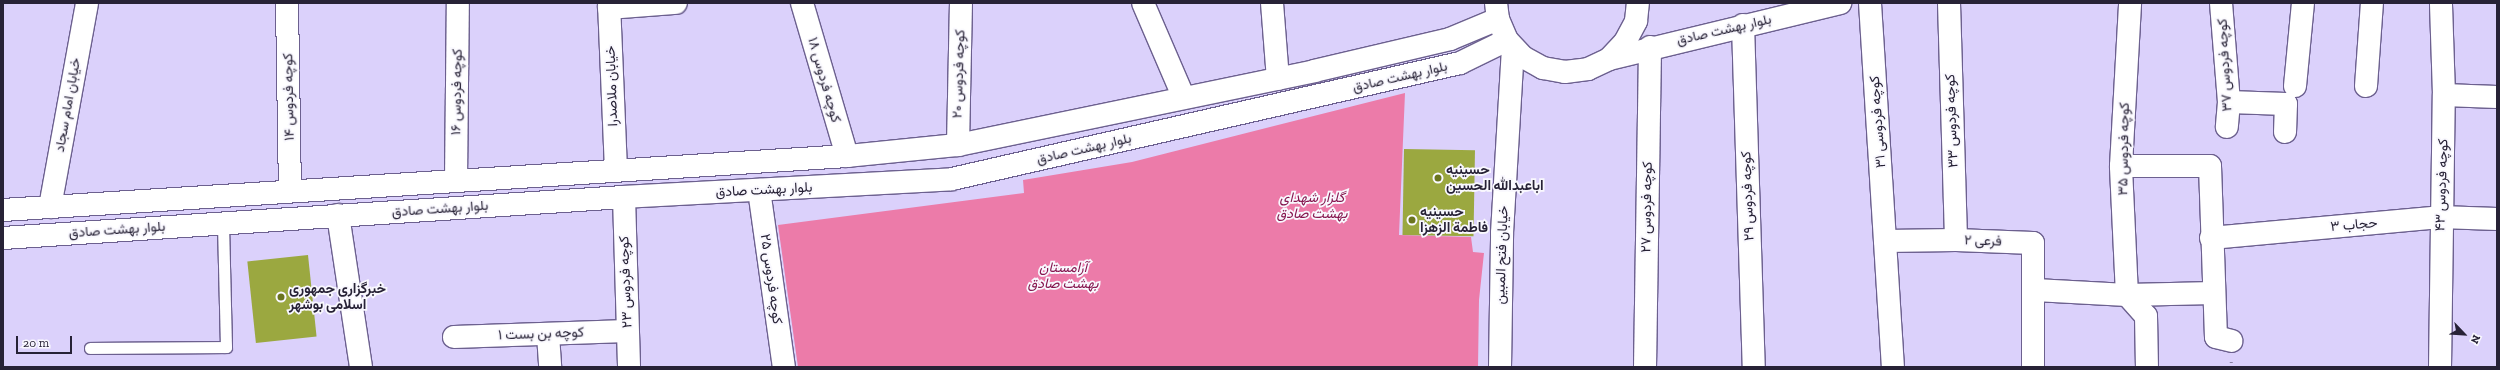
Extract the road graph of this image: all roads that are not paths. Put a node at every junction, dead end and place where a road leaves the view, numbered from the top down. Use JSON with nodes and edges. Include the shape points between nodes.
{"nodes":[{"id":1,"x":87,"y":3,"type":"edge"},
{"id":2,"x":287,"y":3,"type":"edge"},
{"id":3,"x":458,"y":3,"type":"edge"},
{"id":4,"x":676,"y":3,"type":"edge"},
{"id":5,"x":802,"y":3,"type":"edge"},
{"id":6,"x":961,"y":3,"type":"edge"},
{"id":7,"x":1143,"y":3,"type":"edge"},
{"id":8,"x":1272,"y":3,"type":"edge"},
{"id":9,"x":1638,"y":3,"type":"edge"},
{"id":10,"x":1840,"y":3,"type":"edge"},
{"id":11,"x":1870,"y":3,"type":"edge"},
{"id":12,"x":1949,"y":3,"type":"edge"},
{"id":13,"x":2130,"y":3,"type":"edge"},
{"id":14,"x":2221,"y":3,"type":"edge"},
{"id":15,"x":2303,"y":3,"type":"edge"},
{"id":16,"x":2372,"y":3,"type":"edge"},
{"id":17,"x":2442,"y":3,"type":"edge"},
{"id":18,"x":609,"y":6,"type":"edge"},
{"id":19,"x":1497,"y":11,"type":"edge"},
{"id":20,"x":1743,"y":25,"type":"junction"},
{"id":21,"x":1510,"y":43,"type":"junction"},
{"id":22,"x":1650,"y":47,"type":"junction"},
{"id":23,"x":1609,"y":59,"type":"junction"},
{"id":24,"x":1278,"y":79,"type":"junction"},
{"id":25,"x":2295,"y":86,"type":"dead end"},
{"id":26,"x":2366,"y":86,"type":"dead end"},
{"id":27,"x":2444,"y":95,"type":"junction"},
{"id":28,"x":2497,"y":97,"type":"edge"},
{"id":29,"x":1184,"y":98,"type":"junction"},
{"id":30,"x":2229,"y":102,"type":"junction"},
{"id":31,"x":2227,"y":127,"type":"dead end"},
{"id":32,"x":2286,"y":132,"type":"dead end"},
{"id":33,"x":958,"y":145,"type":"junction"},
{"id":34,"x":847,"y":156,"type":"junction"},
{"id":35,"x":2121,"y":166,"type":"junction"},
{"id":36,"x":616,"y":170,"type":"junction"},
{"id":37,"x":456,"y":180,"type":"junction"},
{"id":38,"x":759,"y":190,"type":"junction"},
{"id":39,"x":290,"y":191,"type":"junction"},
{"id":40,"x":624,"y":197,"type":"junction"},
{"id":41,"x":139,"y":199,"type":"junction"},
{"id":42,"x":50,"y":207,"type":"junction"},
{"id":43,"x":3,"y":210,"type":"edge"},
{"id":44,"x":338,"y":215,"type":"junction"},
{"id":45,"x":2440,"y":217,"type":"junction"},
{"id":46,"x":2497,"y":219,"type":"edge"},
{"id":47,"x":223,"y":223,"type":"junction"},
{"id":48,"x":140,"y":229,"type":"junction"},
{"id":49,"x":3,"y":238,"type":"edge"},
{"id":50,"x":2211,"y":238,"type":"junction"},
{"id":51,"x":1956,"y":240,"type":"junction"},
{"id":52,"x":1885,"y":241,"type":"junction"},
{"id":53,"x":2035,"y":290,"type":"junction"},
{"id":54,"x":2214,"y":293,"type":"junction"},
{"id":55,"x":2127,"y":295,"type":"junction"},
{"id":56,"x":627,"y":331,"type":"junction"},
{"id":57,"x":548,"y":335,"type":"junction"},
{"id":58,"x":454,"y":337,"type":"dead end"},
{"id":59,"x":2232,"y":341,"type":"dead end"},
{"id":60,"x":90,"y":348,"type":"dead end"},
{"id":61,"x":361,"y":367,"type":"edge"},
{"id":62,"x":550,"y":367,"type":"edge"},
{"id":63,"x":629,"y":367,"type":"edge"},
{"id":64,"x":784,"y":367,"type":"edge"},
{"id":65,"x":1500,"y":367,"type":"edge"},
{"id":66,"x":1645,"y":367,"type":"edge"},
{"id":67,"x":1754,"y":367,"type":"edge"},
{"id":68,"x":1893,"y":367,"type":"edge"},
{"id":69,"x":2033,"y":367,"type":"edge"},
{"id":70,"x":2148,"y":367,"type":"edge"},
{"id":71,"x":2440,"y":367,"type":"edge"}],
"edges":[{"from":1,"to":42,"type":"street","name":"خیابان امام سجاد"},
{"from":2,"to":39,"type":"street","name":"کوچه فردوس ۱۴"},
{"from":3,"to":37,"type":"street","name":"کوچه فردوس ۱۶"},
{"from":4,"to":18,"type":"street"},
{"from":5,"to":34,"type":"street","name":"کوچه فردوس ۱۸"},
{"from":6,"to":33,"type":"street","name":"کوچه فردوس ۲۰"},
{"from":7,"to":29,"type":"street"},
{"from":8,"to":24,"type":"street"},
{"from":9,"to":23,"type":"street","via":[[1636,21],[1626,42]]},
{"from":10,"to":20,"type":"street","name":"بلوار بهشت صادق"},
{"from":11,"to":52,"type":"street","name":"کوچه فردوسی ۳۱"},
{"from":12,"to":51,"type":"street","name":"کوچه فردوس ۳۳"},
{"from":13,"to":35,"type":"street","name":"کوچه فردوس ۳۵"},
{"from":14,"to":30,"type":"street","name":"کوچه فردوس ۳۷"},
{"from":15,"to":25,"type":"street"},
{"from":16,"to":26,"type":"street"},
{"from":17,"to":27,"type":"street","name":"کوچه فردوس ۴۳"},
{"from":18,"to":36,"type":"street","name":"خیابان ملاصدرا"},
{"from":19,"to":21,"type":"street"},
{"from":19,"to":24,"type":"street","name":"بلوار بهشت صادق","via":[[1450,39]]},
{"from":20,"to":22,"type":"street","name":"بلوار بهشت صادق"},
{"from":20,"to":67,"type":"street","name":"کوچه فردوس ۲۹"},
{"from":21,"to":23,"type":"street","via":[[1523,57],[1543,68],[1566,72],[1588,69]]},
{"from":21,"to":38,"type":"street","name":"بلوار بهشت صادق","via":[[1460,63],[952,179]]},
{"from":21,"to":65,"type":"street","name":"خیابان فتح المبین","via":[[1502,233]]},
{"from":22,"to":23,"type":"street","name":"بلوار بهشت صادق"},
{"from":22,"to":66,"type":"street","name":"کوچه فردوس ۲۷"},
{"from":24,"to":29,"type":"street","name":"بلوار بهشت صادق"},
{"from":27,"to":28,"type":"street"},
{"from":27,"to":45,"type":"street","name":"کوچه فردوس ۴۳"},
{"from":29,"to":33,"type":"street","name":"بلوار بهشت صادق"},
{"from":30,"to":31,"type":"street","name":"کوچه فردوس ۳۷"},
{"from":30,"to":32,"type":"street","via":[[2286,104]]},
{"from":33,"to":34,"type":"street","name":"بلوار بهشت صادق"},
{"from":34,"to":36,"type":"street","name":"بلوار بهشت صادق"},
{"from":35,"to":50,"type":"street","via":[[2210,166]]},
{"from":35,"to":55,"type":"street","name":"کوچه فردوس ۳۵"},
{"from":36,"to":37,"type":"street","name":"بلوار بهشت صادق"},
{"from":37,"to":39,"type":"street","name":"بلوار بهشت صادق"},
{"from":38,"to":40,"type":"street","name":"بلوار بهشت صادق"},
{"from":38,"to":64,"type":"street","name":"کوچه فردوس ۲۵"},
{"from":39,"to":41,"type":"street","name":"بلوار بهشت صادق"},
{"from":40,"to":44,"type":"street","name":"بلوار بهشت صادق"},
{"from":40,"to":56,"type":"street","name":"کوچه فردوس ۲۳"},
{"from":41,"to":42,"type":"street","name":"بلوار بهشت صادق"},
{"from":41,"to":48,"type":"street"},
{"from":42,"to":43,"type":"street","name":"بلوار بهشت صادق"},
{"from":44,"to":47,"type":"street","name":"بلوار بهشت صادق"},
{"from":44,"to":61,"type":"street"},
{"from":45,"to":46,"type":"street","name":"حجاب ۳"},
{"from":45,"to":50,"type":"street","name":"حجاب ۳"},
{"from":45,"to":71,"type":"street","name":"کوچه فردوس ۴۳"},
{"from":47,"to":48,"type":"street","name":"بلوار بهشت صادق"},
{"from":47,"to":60,"type":"lane","via":[[226,347]]},
{"from":48,"to":49,"type":"street","name":"بلوار بهشت صادق"},
{"from":50,"to":54,"type":"street"},
{"from":51,"to":52,"type":"street","name":"فرعی ۲"},
{"from":51,"to":53,"type":"street","name":"فرعی ۲","via":[[2033,243]]},
{"from":52,"to":68,"type":"street","name":"کوچه فردوسی ۳۱"},
{"from":53,"to":55,"type":"street"},
{"from":53,"to":69,"type":"street"},
{"from":54,"to":55,"type":"street"},
{"from":54,"to":59,"type":"street","via":[[2216,337]]},
{"from":55,"to":70,"type":"street","via":[[2146,316]]},
{"from":56,"to":57,"type":"street","name":"کوچه بن بست ۱"},
{"from":56,"to":63,"type":"street","name":"کوچه فردوس ۲۳"},
{"from":57,"to":58,"type":"street","name":"کوچه بن بست ۱"},
{"from":57,"to":62,"type":"street"}]}
